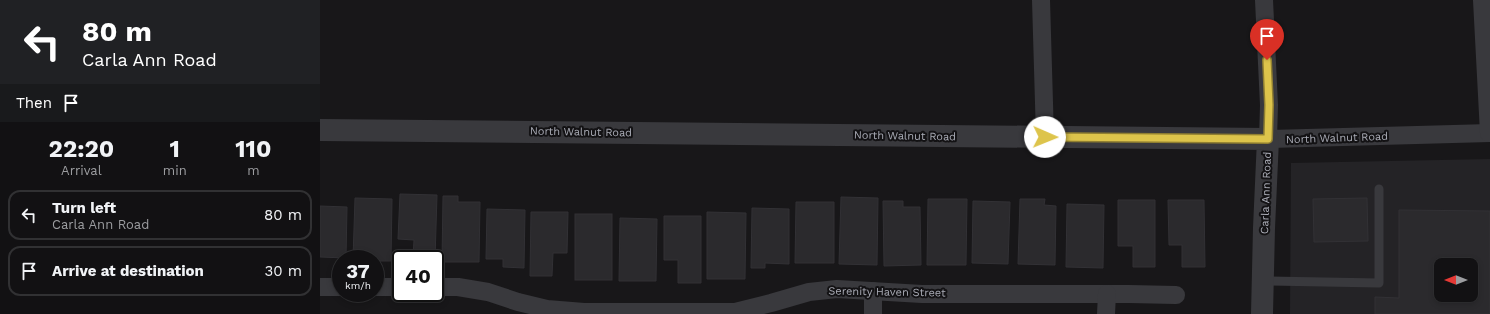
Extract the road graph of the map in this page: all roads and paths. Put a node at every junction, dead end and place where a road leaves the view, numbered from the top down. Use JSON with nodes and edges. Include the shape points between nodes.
{"nodes":[{"id":1,"x":1041,"y":0,"type":"edge"},
{"id":2,"x":1264,"y":0,"type":"edge"},
{"id":3,"x":1482,"y":0,"type":"edge"},
{"id":4,"x":320,"y":130,"type":"edge"},
{"id":5,"x":1490,"y":133,"type":"edge"},
{"id":6,"x":1045,"y":137,"type":"junction"},
{"id":7,"x":1268,"y":139,"type":"junction"},
{"id":8,"x":1380,"y":189,"type":"dead end"},
{"id":9,"x":1263,"y":281,"type":"junction"},
{"id":10,"x":320,"y":286,"type":"edge"},
{"id":11,"x":332,"y":286,"type":"edge"},
{"id":12,"x":444,"y":286,"type":"edge"},
{"id":13,"x":873,"y":291,"type":"junction"},
{"id":14,"x":1106,"y":294,"type":"junction"},
{"id":15,"x":1176,"y":295,"type":"dead end"},
{"id":16,"x":873,"y":314,"type":"edge"},
{"id":17,"x":1106,"y":314,"type":"edge"},
{"id":18,"x":1262,"y":314,"type":"edge"}],
"edges":[{"from":1,"to":6,"type":"street"},
{"from":2,"to":7,"type":"street","name":"Carla Ann Road"},
{"from":3,"to":5,"type":"street"},
{"from":4,"to":6,"type":"street","name":"North Walnut Road"},
{"from":5,"to":7,"type":"street","name":"North Walnut Road"},
{"from":6,"to":7,"type":"street","name":"North Walnut Road"},
{"from":7,"to":9,"type":"street","name":"Carla Ann Road"},
{"from":8,"to":9,"type":"lane","via":[[1379,283]]},
{"from":9,"to":18,"type":"street","name":"Carla Ann Road"},
{"from":10,"to":11,"type":"street"},
{"from":12,"to":13,"type":"street","name":"Serenity Haven Street","via":[[488,292],[547,309],[584,312],[735,312],[809,292],[837,289]]},
{"from":13,"to":14,"type":"street","name":"Serenity Haven Street","via":[[922,294]]},
{"from":13,"to":16,"type":"street"},
{"from":14,"to":15,"type":"street","name":"Serenity Haven Street"},
{"from":14,"to":17,"type":"street"}]}
